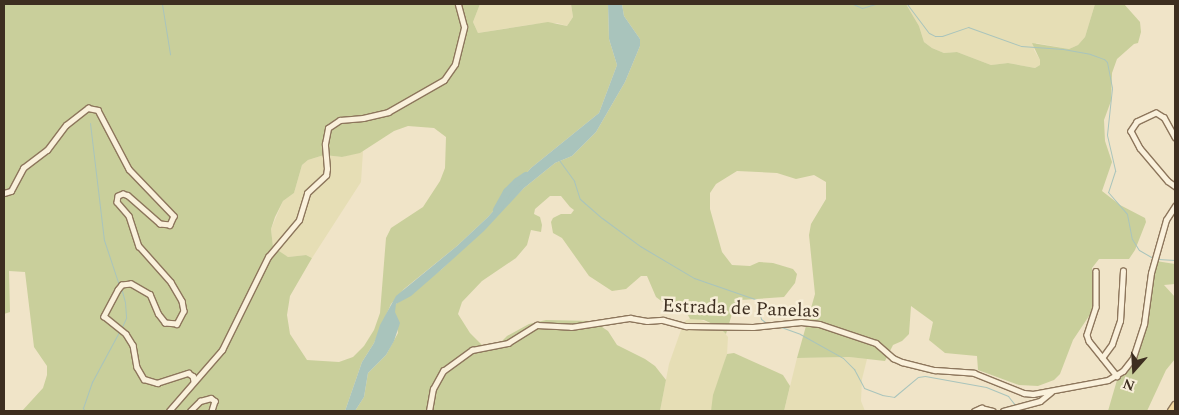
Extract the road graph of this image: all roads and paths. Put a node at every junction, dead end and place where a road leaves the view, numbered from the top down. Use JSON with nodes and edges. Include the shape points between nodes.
{"nodes":[{"id":1,"x":458,"y":4,"type":"edge"},
{"id":2,"x":1175,"y":136,"type":"edge"},
{"id":3,"x":1175,"y":186,"type":"edge"},
{"id":4,"x":4,"y":193,"type":"edge"},
{"id":5,"x":1175,"y":206,"type":"edge"},
{"id":6,"x":1096,"y":271,"type":"dead end"},
{"id":7,"x":1123,"y":271,"type":"dead end"},
{"id":8,"x":1102,"y":358,"type":"junction"},
{"id":9,"x":1117,"y":376,"type":"junction"},
{"id":10,"x":194,"y":381,"type":"junction"},
{"id":11,"x":1050,"y":392,"type":"junction"},
{"id":12,"x":1175,"y":405,"type":"edge"},
{"id":13,"x":170,"y":411,"type":"edge"},
{"id":14,"x":190,"y":411,"type":"edge"},
{"id":15,"x":212,"y":411,"type":"edge"},
{"id":16,"x":429,"y":411,"type":"edge"},
{"id":17,"x":974,"y":411,"type":"edge"},
{"id":18,"x":993,"y":411,"type":"edge"},
{"id":19,"x":1003,"y":411,"type":"edge"},
{"id":20,"x":1171,"y":411,"type":"edge"}],
"edges":[{"from":1,"to":10,"type":"street","via":[[464,27],[454,64],[444,80],[388,112],[340,120],[328,128],[326,174],[307,193],[299,220],[268,257],[222,350]]},
{"from":2,"to":3,"type":"street","via":[[1164,118],[1156,113],[1137,122],[1131,131],[1140,148]]},
{"from":4,"to":10,"type":"street","via":[[11,191],[23,168],[47,150],[66,125],[88,108],[98,110],[129,169],[174,216],[170,225],[160,224],[128,196],[118,196],[118,202],[129,216],[138,246],[171,282],[184,311],[177,324],[165,323],[150,295],[131,284],[122,285],[104,316],[126,334],[144,378],[157,384],[188,373]]},
{"from":5,"to":9,"type":"street","via":[[1166,220],[1151,273],[1144,324],[1138,342],[1129,365]]},
{"from":6,"to":8,"type":"street","via":[[1096,307],[1087,335]]},
{"from":7,"to":8,"type":"street","via":[[1120,321],[1112,344]]},
{"from":8,"to":9,"type":"street"},
{"from":9,"to":11,"type":"street"},
{"from":10,"to":13,"type":"street"},
{"from":11,"to":16,"type":"street","name":"Estrada de Panelas","via":[[1024,393],[974,374],[918,367],[894,358],[876,343],[819,324],[686,326],[663,320],[630,318],[571,327],[537,325],[508,343],[472,350],[446,368],[433,389]]},
{"from":11,"to":19,"type":"street","via":[[1040,401]]},
{"from":12,"to":20,"type":"main road"},
{"from":14,"to":15,"type":"street","via":[[200,401],[211,398],[214,401]]},
{"from":17,"to":18,"type":"street","via":[[981,408]]}]}
